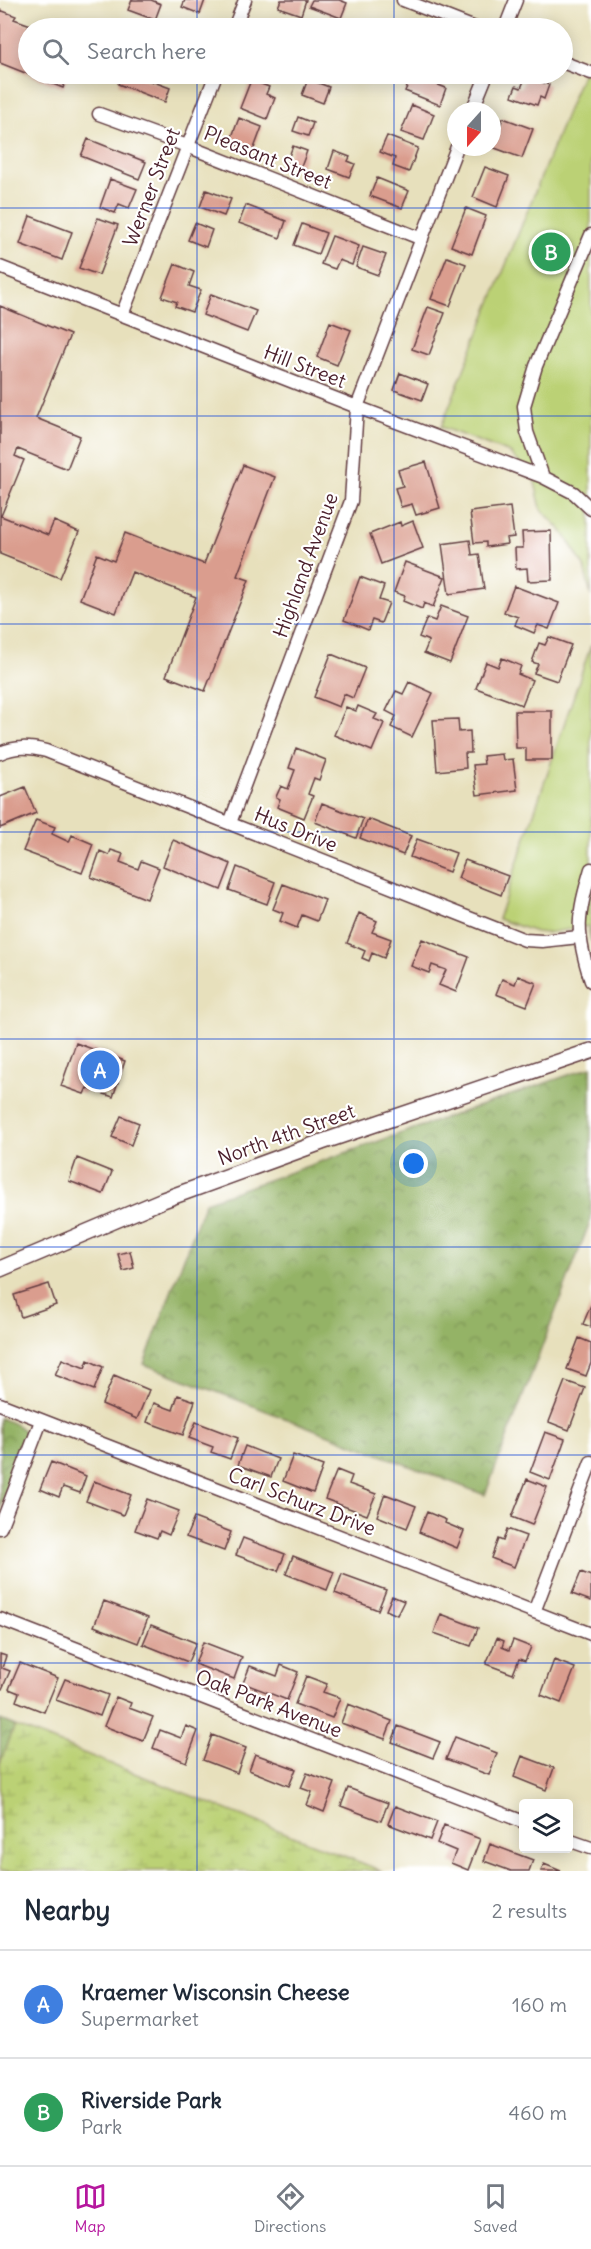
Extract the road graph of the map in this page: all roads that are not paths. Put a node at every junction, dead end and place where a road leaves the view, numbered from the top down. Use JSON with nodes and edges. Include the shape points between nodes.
{"nodes":[{"id":1,"x":245,"y":0,"type":"edge"},
{"id":2,"x":403,"y":0,"type":"edge"},
{"id":3,"x":516,"y":0,"type":"edge"},
{"id":4,"x":238,"y":18,"type":"edge"},
{"id":5,"x":449,"y":18,"type":"edge"},
{"id":6,"x":509,"y":18,"type":"edge"},
{"id":7,"x":573,"y":67,"type":"edge"},
{"id":8,"x":591,"y":74,"type":"edge"},
{"id":9,"x":212,"y":84,"type":"edge"},
{"id":10,"x":483,"y":84,"type":"edge"},
{"id":11,"x":476,"y":102,"type":"edge"},
{"id":12,"x":99,"y":114,"type":"dead end"},
{"id":13,"x":187,"y":146,"type":"junction"},
{"id":14,"x":454,"y":156,"type":"edge"},
{"id":15,"x":591,"y":235,"type":"edge"},
{"id":16,"x":422,"y":239,"type":"junction"},
{"id":17,"x":0,"y":267,"type":"edge"},
{"id":18,"x":122,"y":315,"type":"junction"},
{"id":19,"x":357,"y":407,"type":"junction"},
{"id":20,"x":543,"y":477,"type":"junction"},
{"id":21,"x":591,"y":509,"type":"edge"},
{"id":22,"x":0,"y":753,"type":"edge"},
{"id":23,"x":230,"y":823,"type":"junction"},
{"id":24,"x":591,"y":869,"type":"edge"},
{"id":25,"x":579,"y":937,"type":"junction"},
{"id":26,"x":591,"y":981,"type":"edge"},
{"id":27,"x":591,"y":1051,"type":"edge"},
{"id":28,"x":0,"y":1269,"type":"edge"},
{"id":29,"x":0,"y":1404,"type":"edge"},
{"id":30,"x":41,"y":1421,"type":"junction"},
{"id":31,"x":591,"y":1462,"type":"edge"},
{"id":32,"x":0,"y":1528,"type":"edge"},
{"id":33,"x":534,"y":1612,"type":"junction"},
{"id":34,"x":0,"y":1619,"type":"edge"},
{"id":35,"x":591,"y":1634,"type":"edge"},
{"id":36,"x":519,"y":1820,"type":"edge"},
{"id":37,"x":573,"y":1842,"type":"edge"},
{"id":38,"x":591,"y":1848,"type":"edge"}],
"edges":[{"from":1,"to":4,"type":"street"},
{"from":2,"to":5,"type":"street"},
{"from":3,"to":6,"type":"street"},
{"from":7,"to":8,"type":"street"},
{"from":9,"to":13,"type":"street","name":"Werner Street"},
{"from":10,"to":11,"type":"street"},
{"from":12,"to":13,"type":"street","name":"Pleasant Street"},
{"from":13,"to":16,"type":"street","name":"Pleasant Street"},
{"from":13,"to":18,"type":"street","name":"Werner Street"},
{"from":14,"to":16,"type":"street","name":"Highland Avenue"},
{"from":15,"to":20,"type":"street","via":[[536,366],[524,406],[527,432]]},
{"from":16,"to":19,"type":"street","name":"Highland Avenue"},
{"from":17,"to":18,"type":"street","name":"Hill Street"},
{"from":18,"to":19,"type":"street","name":"Hill Street"},
{"from":19,"to":20,"type":"street","name":"Hill Street"},
{"from":19,"to":23,"type":"street","name":"Highland Avenue","via":[[351,501]]},
{"from":20,"to":21,"type":"street","name":"Hill Street","via":[[567,489]]},
{"from":22,"to":23,"type":"street","name":"Hus Drive","via":[[21,747],[46,751]]},
{"from":23,"to":25,"type":"street","name":"Hus Drive","via":[[525,940]]},
{"from":24,"to":25,"type":"street","via":[[580,913]]},
{"from":25,"to":26,"type":"street"},
{"from":27,"to":28,"type":"street","name":"North 4th Street","via":[[163,1200]]},
{"from":29,"to":30,"type":"street","name":"Carl Schurz Drive"},
{"from":30,"to":32,"type":"street"},
{"from":30,"to":33,"type":"street","name":"Carl Schurz Drive"},
{"from":31,"to":33,"type":"street"},
{"from":33,"to":35,"type":"street","name":"Carl Schurz Drive"},
{"from":34,"to":36,"type":"street","name":"Oak Park Avenue"},
{"from":37,"to":38,"type":"street"}]}
